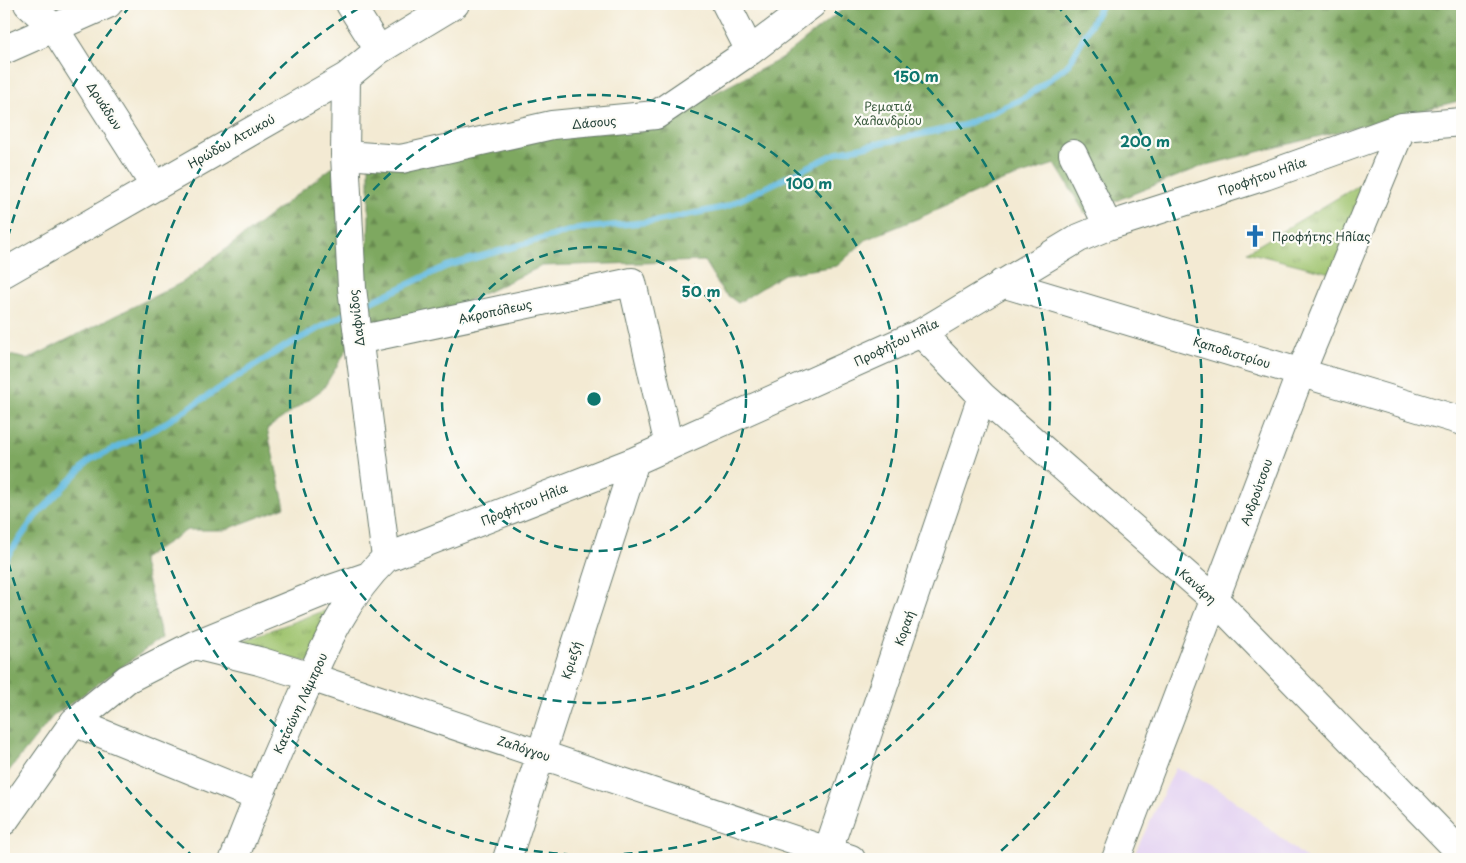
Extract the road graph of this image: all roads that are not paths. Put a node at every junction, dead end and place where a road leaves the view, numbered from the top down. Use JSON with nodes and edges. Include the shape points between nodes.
{"nodes":[{"id":1,"x":108,"y":4,"type":"edge"},
{"id":2,"x":350,"y":4,"type":"edge"},
{"id":3,"x":455,"y":4,"type":"edge"},
{"id":4,"x":726,"y":4,"type":"edge"},
{"id":5,"x":812,"y":4,"type":"edge"},
{"id":6,"x":41,"y":12,"type":"edge"},
{"id":7,"x":4,"y":50,"type":"edge"},
{"id":8,"x":379,"y":50,"type":"junction"},
{"id":9,"x":750,"y":51,"type":"junction"},
{"id":10,"x":346,"y":77,"type":"junction"},
{"id":11,"x":1462,"y":122,"type":"edge"},
{"id":12,"x":1402,"y":127,"type":"junction"},
{"id":13,"x":1073,"y":154,"type":"dead end"},
{"id":14,"x":344,"y":156,"type":"junction"},
{"id":15,"x":154,"y":185,"type":"junction"},
{"id":16,"x":1108,"y":226,"type":"junction"},
{"id":17,"x":4,"y":272,"type":"edge"},
{"id":18,"x":1002,"y":283,"type":"junction"},
{"id":19,"x":921,"y":332,"type":"junction"},
{"id":20,"x":358,"y":333,"type":"junction"},
{"id":21,"x":1301,"y":372,"type":"junction"},
{"id":22,"x":982,"y":396,"type":"junction"},
{"id":23,"x":1462,"y":421,"type":"edge"},
{"id":24,"x":670,"y":446,"type":"junction"},
{"id":25,"x":635,"y":461,"type":"junction"},
{"id":26,"x":386,"y":558,"type":"junction"},
{"id":27,"x":366,"y":577,"type":"junction"},
{"id":28,"x":1216,"y":601,"type":"junction"},
{"id":29,"x":194,"y":646,"type":"junction"},
{"id":30,"x":311,"y":677,"type":"junction"},
{"id":31,"x":74,"y":722,"type":"junction"},
{"id":32,"x":541,"y":753,"type":"junction"},
{"id":33,"x":258,"y":797,"type":"junction"},
{"id":34,"x":4,"y":821,"type":"edge"},
{"id":35,"x":1462,"y":854,"type":"edge"},
{"id":36,"x":834,"y":856,"type":"edge"},
{"id":37,"x":234,"y":859,"type":"edge"},
{"id":38,"x":507,"y":859,"type":"edge"},
{"id":39,"x":1116,"y":859,"type":"edge"}],
"edges":[{"from":1,"to":6,"type":"street"},
{"from":2,"to":8,"type":"street"},
{"from":3,"to":8,"type":"street","name":"Ηρώδου Αττικού"},
{"from":4,"to":9,"type":"street"},
{"from":5,"to":9,"type":"street","name":"Δάσους"},
{"from":6,"to":7,"type":"street"},
{"from":6,"to":15,"type":"street","name":"Δρυάδων"},
{"from":8,"to":10,"type":"street","name":"Ηρώδου Αττικού"},
{"from":9,"to":14,"type":"street","name":"Δάσους","via":[[656,115],[552,125],[400,159]]},
{"from":10,"to":14,"type":"street","name":"Δαφνίδος"},
{"from":10,"to":15,"type":"street","name":"Ηρώδου Αττικού"},
{"from":11,"to":12,"type":"street","name":"Προφήτου Ηλία"},
{"from":12,"to":16,"type":"street","name":"Προφήτου Ηλία","via":[[1265,176]]},
{"from":12,"to":21,"type":"street","name":"Ανδρούτσου"},
{"from":13,"to":16,"type":"street"},
{"from":14,"to":20,"type":"street","name":"Δαφνίδος"},
{"from":15,"to":17,"type":"street","name":"Ηρώδου Αττικού"},
{"from":16,"to":18,"type":"street","name":"Προφήτου Ηλία","via":[[1079,238]]},
{"from":18,"to":19,"type":"street","name":"Προφήτου Ηλία"},
{"from":18,"to":21,"type":"street","name":"Καποδιστρίου"},
{"from":19,"to":22,"type":"street","name":"Κανάρη"},
{"from":19,"to":24,"type":"street","name":"Προφήτου Ηλία"},
{"from":20,"to":24,"type":"street","name":"Ακροπόλεως","via":[[632,282]]},
{"from":20,"to":26,"type":"street","name":"Δαφνίδος"},
{"from":21,"to":23,"type":"street","name":"Καποδιστρίου"},
{"from":21,"to":28,"type":"street","name":"Ανδρούτσου"},
{"from":22,"to":28,"type":"street","name":"Κανάρη"},
{"from":22,"to":36,"type":"street","name":"Κοραή"},
{"from":24,"to":25,"type":"street","name":"Προφήτου Ηλία"},
{"from":25,"to":26,"type":"street","name":"Προφήτου Ηλία"},
{"from":25,"to":32,"type":"street","name":"Κριεζή"},
{"from":26,"to":27,"type":"street","name":"Κατσώνη Λάμπρου"},
{"from":27,"to":29,"type":"street"},
{"from":27,"to":30,"type":"street","name":"Κατσώνη Λάμπρου","via":[[347,605]]},
{"from":28,"to":35,"type":"street","name":"Κανάρη"},
{"from":28,"to":39,"type":"street","name":"Ανδρούτσου"},
{"from":29,"to":30,"type":"street","name":"Ζαλόγγου"},
{"from":29,"to":31,"type":"street","via":[[127,680]]},
{"from":30,"to":32,"type":"street","name":"Ζαλόγγου"},
{"from":30,"to":33,"type":"street","name":"Κατσώνη Λάμπρου"},
{"from":31,"to":33,"type":"street"},
{"from":31,"to":34,"type":"street"},
{"from":32,"to":36,"type":"street","name":"Ζαλόγγου"},
{"from":32,"to":38,"type":"street","name":"Κριεζή"},
{"from":33,"to":37,"type":"street","name":"Κατσώνη Λάμπρου"}]}
